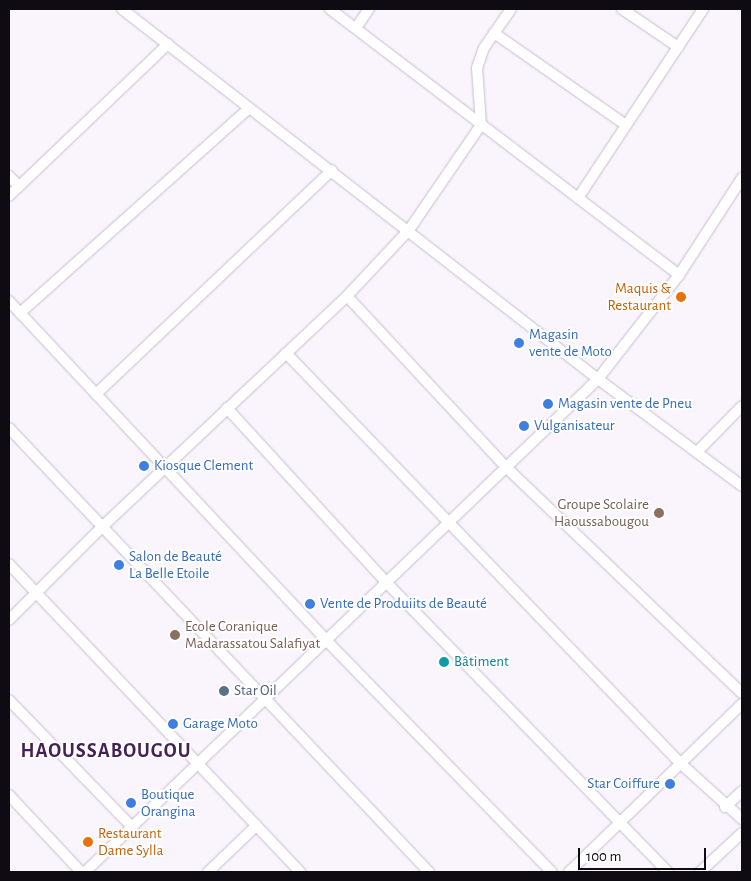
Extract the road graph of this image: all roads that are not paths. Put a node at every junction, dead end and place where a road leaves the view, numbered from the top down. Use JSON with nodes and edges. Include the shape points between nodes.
{"nodes":[{"id":1,"x":122,"y":9,"type":"edge"},
{"id":2,"x":330,"y":9,"type":"edge"},
{"id":3,"x":369,"y":9,"type":"edge"},
{"id":4,"x":511,"y":9,"type":"edge"},
{"id":5,"x":622,"y":9,"type":"edge"},
{"id":6,"x":703,"y":9,"type":"edge"},
{"id":7,"x":356,"y":28,"type":"junction"},
{"id":8,"x":494,"y":33,"type":"junction"},
{"id":9,"x":168,"y":44,"type":"junction"},
{"id":10,"x":678,"y":47,"type":"junction"},
{"id":11,"x":249,"y":108,"type":"junction"},
{"id":12,"x":481,"y":125,"type":"junction"},
{"id":13,"x":626,"y":125,"type":"junction"},
{"id":14,"x":332,"y":170,"type":"junction"},
{"id":15,"x":9,"y":176,"type":"edge"},
{"id":16,"x":742,"y":178,"type":"edge"},
{"id":17,"x":19,"y":186,"type":"junction"},
{"id":18,"x":9,"y":196,"type":"edge"},
{"id":19,"x":578,"y":198,"type":"junction"},
{"id":20,"x":409,"y":230,"type":"junction"},
{"id":21,"x":678,"y":275,"type":"junction"},
{"id":22,"x":347,"y":296,"type":"junction"},
{"id":23,"x":9,"y":301,"type":"edge"},
{"id":24,"x":20,"y":313,"type":"junction"},
{"id":25,"x":286,"y":353,"type":"junction"},
{"id":26,"x":598,"y":379,"type":"junction"},
{"id":27,"x":96,"y":394,"type":"junction"},
{"id":28,"x":742,"y":406,"type":"edge"},
{"id":29,"x":226,"y":408,"type":"junction"},
{"id":30,"x":9,"y":428,"type":"edge"},
{"id":31,"x":697,"y":452,"type":"junction"},
{"id":32,"x":165,"y":468,"type":"junction"},
{"id":33,"x":507,"y":468,"type":"junction"},
{"id":34,"x":742,"y":486,"type":"edge"},
{"id":35,"x":449,"y":522,"type":"junction"},
{"id":36,"x":102,"y":527,"type":"junction"},
{"id":37,"x":9,"y":564,"type":"edge"},
{"id":38,"x":386,"y":582,"type":"junction"},
{"id":39,"x":36,"y":594,"type":"junction"},
{"id":40,"x":9,"y":620,"type":"edge"},
{"id":41,"x":326,"y":640,"type":"junction"},
{"id":42,"x":742,"y":693,"type":"edge"},
{"id":43,"x":9,"y":700,"type":"edge"},
{"id":44,"x":265,"y":701,"type":"junction"},
{"id":45,"x":742,"y":704,"type":"edge"},
{"id":46,"x":679,"y":762,"type":"junction"},
{"id":47,"x":198,"y":766,"type":"junction"},
{"id":48,"x":742,"y":791,"type":"edge"},
{"id":49,"x":9,"y":794,"type":"edge"},
{"id":50,"x":725,"y":806,"type":"junction"},
{"id":51,"x":742,"y":819,"type":"edge"},
{"id":52,"x":620,"y":822,"type":"junction"},
{"id":53,"x":132,"y":826,"type":"junction"},
{"id":54,"x":255,"y":827,"type":"junction"},
{"id":55,"x":742,"y":833,"type":"edge"},
{"id":56,"x":296,"y":871,"type":"edge"},
{"id":57,"x":83,"y":872,"type":"edge"},
{"id":58,"x":208,"y":872,"type":"edge"},
{"id":59,"x":429,"y":872,"type":"edge"},
{"id":60,"x":552,"y":872,"type":"edge"},
{"id":61,"x":569,"y":872,"type":"edge"},
{"id":62,"x":668,"y":872,"type":"edge"},
{"id":63,"x":700,"y":872,"type":"edge"}],
"edges":[{"from":1,"to":9,"type":"street"},
{"from":2,"to":7,"type":"street"},
{"from":3,"to":7,"type":"street"},
{"from":4,"to":8,"type":"street"},
{"from":5,"to":10,"type":"street"},
{"from":6,"to":10,"type":"street"},
{"from":7,"to":12,"type":"street"},
{"from":8,"to":12,"type":"street","via":[[477,68]]},
{"from":8,"to":13,"type":"street"},
{"from":9,"to":11,"type":"street"},
{"from":9,"to":17,"type":"street"},
{"from":10,"to":13,"type":"street"},
{"from":11,"to":14,"type":"street"},
{"from":11,"to":24,"type":"street"},
{"from":12,"to":19,"type":"street"},
{"from":12,"to":20,"type":"street"},
{"from":13,"to":19,"type":"street"},
{"from":14,"to":20,"type":"street"},
{"from":14,"to":27,"type":"street"},
{"from":15,"to":17,"type":"street"},
{"from":16,"to":21,"type":"street"},
{"from":17,"to":18,"type":"street"},
{"from":19,"to":21,"type":"street"},
{"from":20,"to":22,"type":"street"},
{"from":20,"to":26,"type":"street"},
{"from":21,"to":26,"type":"street"},
{"from":22,"to":25,"type":"street"},
{"from":22,"to":33,"type":"street"},
{"from":23,"to":24,"type":"street"},
{"from":24,"to":27,"type":"street"},
{"from":25,"to":29,"type":"street"},
{"from":25,"to":35,"type":"street"},
{"from":26,"to":31,"type":"street"},
{"from":26,"to":33,"type":"street"},
{"from":27,"to":32,"type":"street"},
{"from":28,"to":31,"type":"street"},
{"from":29,"to":32,"type":"street"},
{"from":29,"to":38,"type":"street"},
{"from":30,"to":36,"type":"street"},
{"from":31,"to":34,"type":"street"},
{"from":32,"to":36,"type":"street"},
{"from":32,"to":41,"type":"street"},
{"from":33,"to":35,"type":"street"},
{"from":33,"to":42,"type":"street"},
{"from":35,"to":38,"type":"street"},
{"from":35,"to":46,"type":"street"},
{"from":36,"to":39,"type":"street"},
{"from":36,"to":44,"type":"street"},
{"from":37,"to":39,"type":"street"},
{"from":38,"to":41,"type":"street"},
{"from":38,"to":52,"type":"street"},
{"from":39,"to":40,"type":"street"},
{"from":39,"to":47,"type":"street"},
{"from":41,"to":44,"type":"street"},
{"from":41,"to":60,"type":"street"},
{"from":43,"to":53,"type":"street"},
{"from":44,"to":47,"type":"street"},
{"from":44,"to":59,"type":"street"},
{"from":45,"to":46,"type":"street"},
{"from":46,"to":50,"type":"street"},
{"from":46,"to":52,"type":"street"},
{"from":47,"to":53,"type":"street"},
{"from":47,"to":54,"type":"street"},
{"from":48,"to":50,"type":"street"},
{"from":49,"to":57,"type":"street"},
{"from":50,"to":51,"type":"street"},
{"from":52,"to":61,"type":"street"},
{"from":52,"to":62,"type":"street"},
{"from":53,"to":57,"type":"street"},
{"from":54,"to":56,"type":"street"},
{"from":54,"to":58,"type":"street"},
{"from":55,"to":63,"type":"street"}]}
